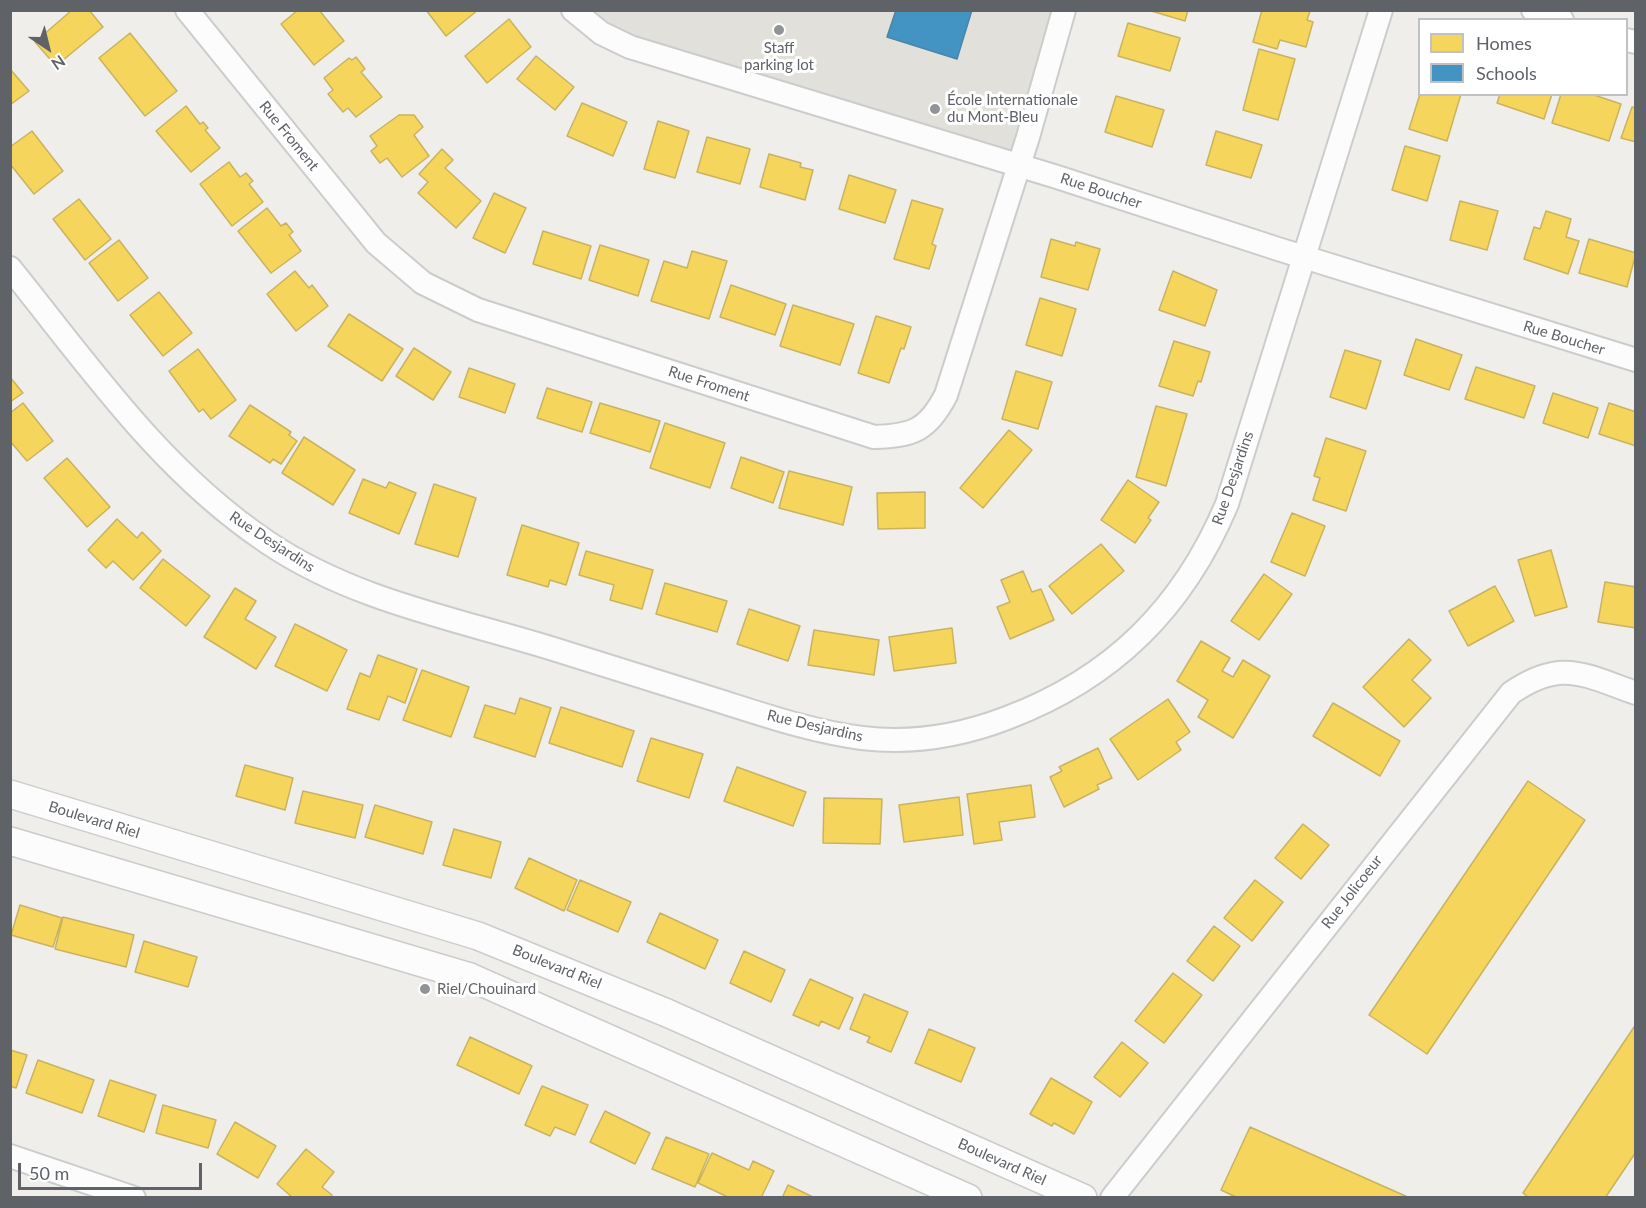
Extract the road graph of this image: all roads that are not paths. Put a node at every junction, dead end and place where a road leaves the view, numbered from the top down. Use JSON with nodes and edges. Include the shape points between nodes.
{"nodes":[{"id":1,"x":187,"y":10,"type":"edge"},
{"id":2,"x":573,"y":10,"type":"edge"},
{"id":3,"x":1064,"y":10,"type":"edge"},
{"id":4,"x":1381,"y":10,"type":"edge"},
{"id":5,"x":1533,"y":10,"type":"edge"},
{"id":6,"x":1556,"y":18,"type":"edge"},
{"id":7,"x":1019,"y":166,"type":"junction"},
{"id":8,"x":1304,"y":257,"type":"junction"},
{"id":9,"x":10,"y":268,"type":"edge"},
{"id":10,"x":1635,"y":360,"type":"edge"},
{"id":11,"x":1635,"y":693,"type":"edge"},
{"id":12,"x":10,"y":794,"type":"edge"},
{"id":13,"x":10,"y":841,"type":"edge"},
{"id":14,"x":408,"y":914,"type":"junction"},
{"id":15,"x":394,"y":953,"type":"junction"},
{"id":16,"x":10,"y":1156,"type":"edge"},
{"id":17,"x":134,"y":1197,"type":"edge"},
{"id":18,"x":968,"y":1197,"type":"edge"},
{"id":19,"x":1083,"y":1197,"type":"edge"},
{"id":20,"x":1112,"y":1197,"type":"edge"}],
"edges":[{"from":1,"to":7,"type":"street","name":"Rue Froment","via":[[376,243],[423,283],[478,310],[874,436],[896,436],[934,418],[946,395]]},
{"from":2,"to":7,"type":"street","name":"Rue Boucher","via":[[601,33],[630,46]]},
{"from":3,"to":7,"type":"street","name":"Rue Froment"},
{"from":4,"to":8,"type":"street","name":"Rue Desjardins"},
{"from":5,"to":6,"type":"street"},
{"from":7,"to":8,"type":"street","name":"Rue Boucher"},
{"from":8,"to":9,"type":"street","name":"Rue Desjardins","via":[[1227,504],[1208,544],[1170,604],[1122,653],[1059,697],[967,732],[896,740],[863,738],[790,723],[368,594],[298,562],[235,520],[168,460]]},
{"from":8,"to":10,"type":"street","name":"Rue Boucher"},
{"from":11,"to":20,"type":"street","name":"Rue Jolicoeur","via":[[1566,671],[1534,678],[1511,693]]},
{"from":12,"to":14,"type":"street","name":"Boulevard Riel"},
{"from":13,"to":15,"type":"street"},
{"from":14,"to":15,"type":"street"},
{"from":14,"to":19,"type":"street","name":"Boulevard Riel","via":[[565,969]]},
{"from":15,"to":18,"type":"street","via":[[470,977]]},
{"from":16,"to":17,"type":"street"}]}
